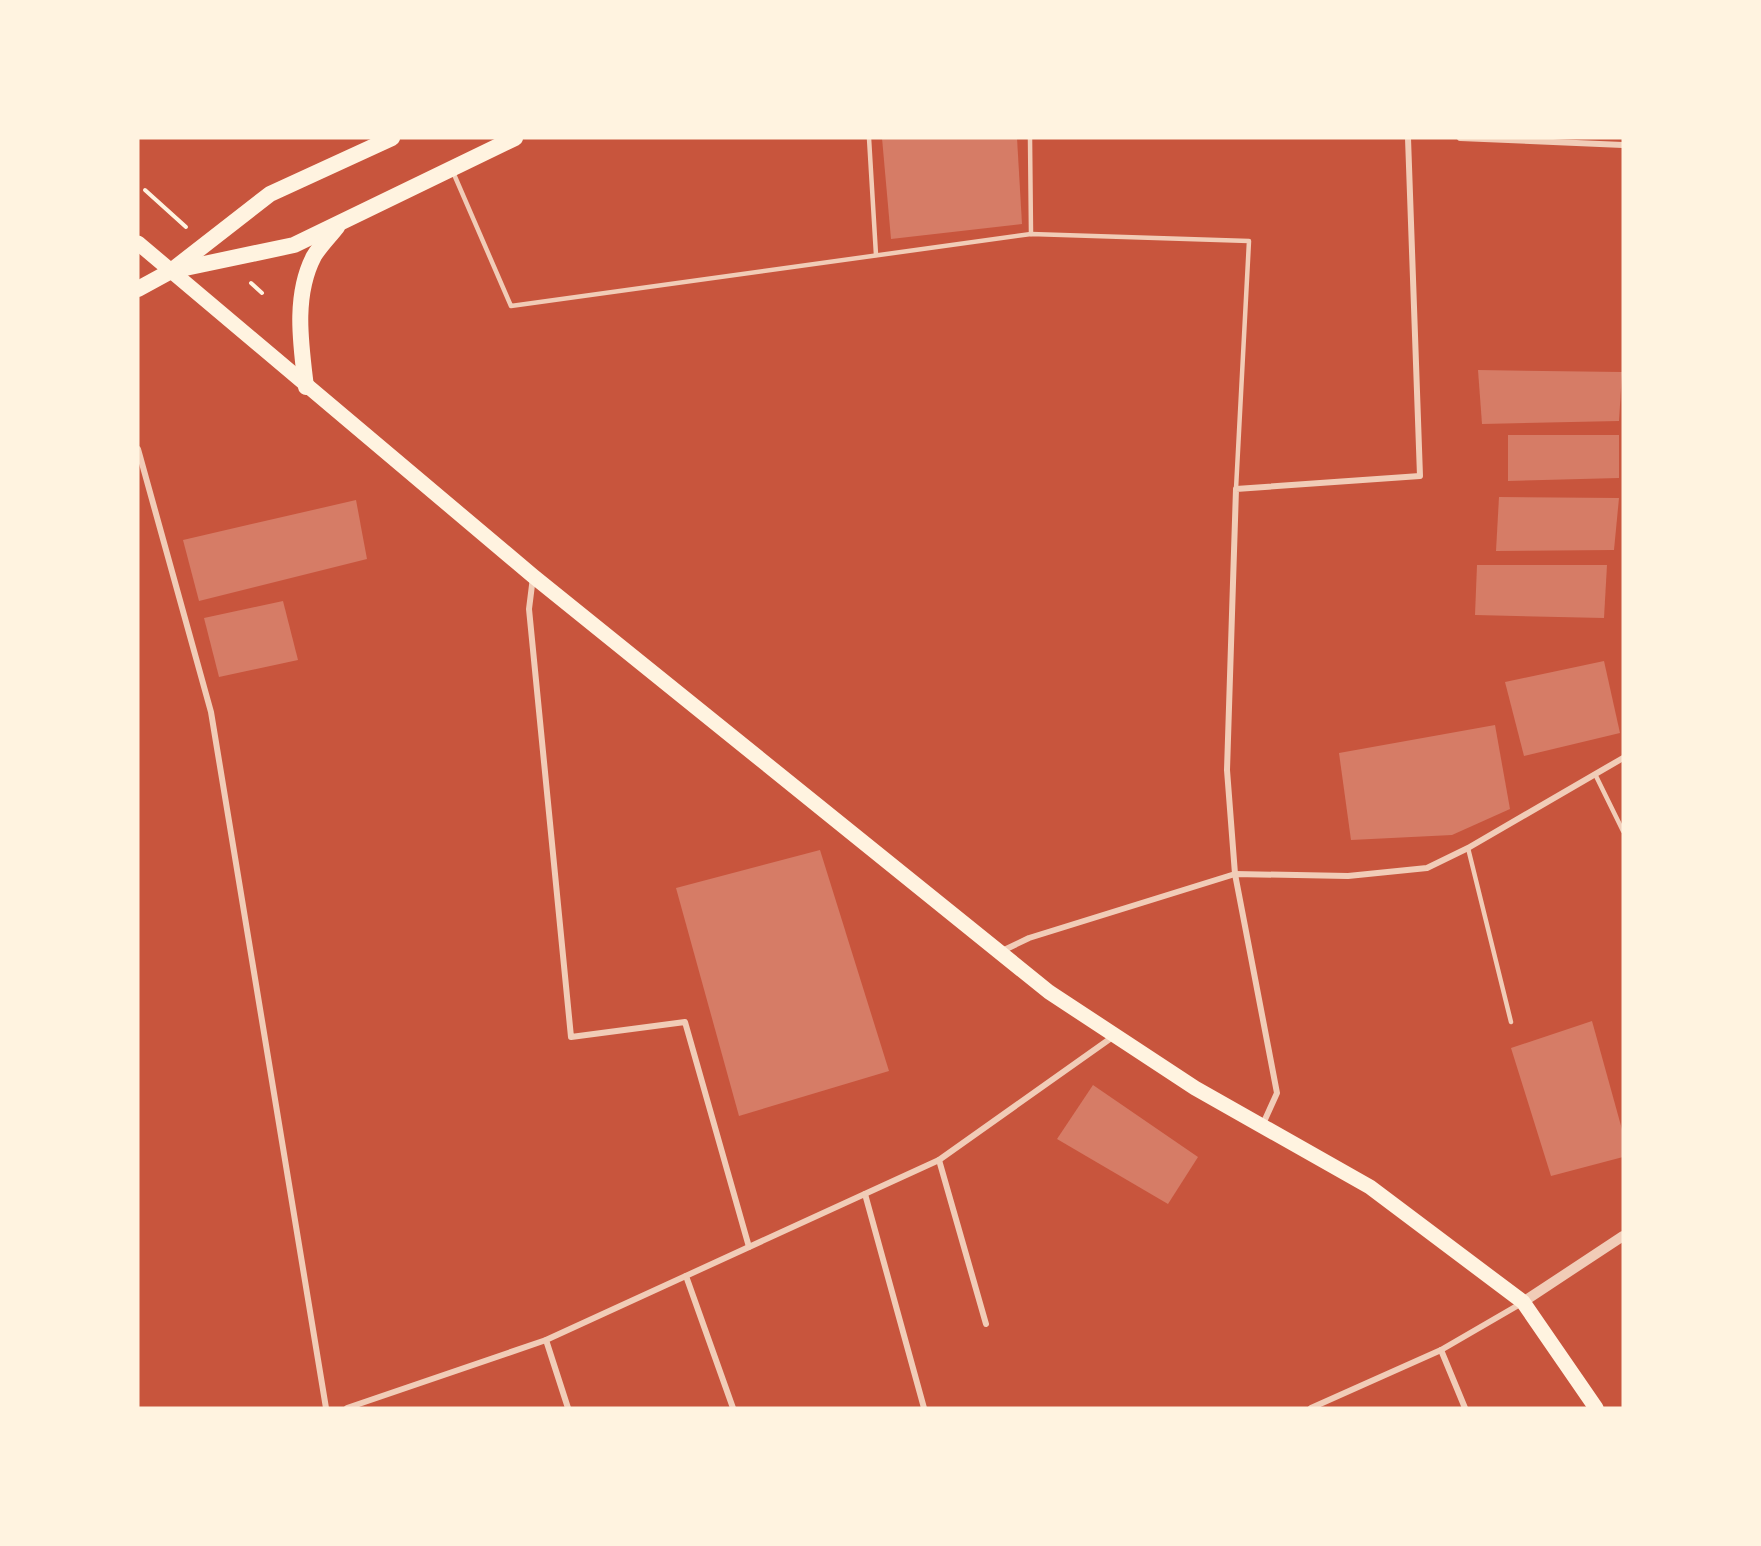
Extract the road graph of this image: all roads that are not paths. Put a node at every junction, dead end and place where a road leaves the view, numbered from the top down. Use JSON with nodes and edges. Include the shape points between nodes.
{"nodes":[{"id":1,"x":392,"y":138,"type":"edge"},
{"id":2,"x":515,"y":138,"type":"edge"},
{"id":3,"x":868,"y":138,"type":"edge"},
{"id":4,"x":1030,"y":138,"type":"edge"},
{"id":5,"x":1408,"y":138,"type":"edge"},
{"id":6,"x":1460,"y":138,"type":"edge"},
{"id":7,"x":1623,"y":145,"type":"edge"},
{"id":8,"x":452,"y":168,"type":"junction"},
{"id":9,"x":340,"y":224,"type":"junction"},
{"id":10,"x":1031,"y":234,"type":"junction"},
{"id":11,"x":138,"y":243,"type":"edge"},
{"id":12,"x":876,"y":255,"type":"junction"},
{"id":13,"x":171,"y":271,"type":"junction"},
{"id":14,"x":138,"y":289,"type":"edge"},
{"id":15,"x":306,"y":387,"type":"junction"},
{"id":16,"x":138,"y":450,"type":"edge"},
{"id":17,"x":1236,"y":489,"type":"junction"},
{"id":18,"x":533,"y":576,"type":"junction"},
{"id":19,"x":1623,"y":758,"type":"edge"},
{"id":20,"x":1595,"y":774,"type":"junction"},
{"id":21,"x":1623,"y":831,"type":"edge"},
{"id":22,"x":1468,"y":848,"type":"junction"},
{"id":23,"x":1235,"y":874,"type":"junction"},
{"id":24,"x":998,"y":952,"type":"junction"},
{"id":25,"x":1511,"y":1022,"type":"dead end"},
{"id":26,"x":1114,"y":1036,"type":"junction"},
{"id":27,"x":1263,"y":1126,"type":"junction"},
{"id":28,"x":939,"y":1160,"type":"junction"},
{"id":29,"x":865,"y":1194,"type":"junction"},
{"id":30,"x":1623,"y":1236,"type":"edge"},
{"id":31,"x":749,"y":1247,"type":"junction"},
{"id":32,"x":686,"y":1276,"type":"junction"},
{"id":33,"x":1523,"y":1302,"type":"junction"},
{"id":34,"x":986,"y":1324,"type":"dead end"},
{"id":35,"x":546,"y":1340,"type":"junction"},
{"id":36,"x":1441,"y":1350,"type":"junction"},
{"id":37,"x":326,"y":1408,"type":"edge"},
{"id":38,"x":350,"y":1408,"type":"edge"},
{"id":39,"x":568,"y":1408,"type":"edge"},
{"id":40,"x":733,"y":1408,"type":"edge"},
{"id":41,"x":924,"y":1408,"type":"edge"},
{"id":42,"x":1311,"y":1408,"type":"edge"},
{"id":43,"x":1464,"y":1408,"type":"edge"},
{"id":44,"x":1596,"y":1408,"type":"edge"}],
"edges":[{"from":1,"to":13,"type":"highway","via":[[270,194]]},
{"from":2,"to":8,"type":"highway"},
{"from":3,"to":12,"type":"lane"},
{"from":4,"to":10,"type":"lane"},
{"from":5,"to":17,"type":"street","via":[[1420,476]]},
{"from":6,"to":7,"type":"street"},
{"from":8,"to":9,"type":"highway"},
{"from":8,"to":12,"type":"lane","via":[[511,306]]},
{"from":9,"to":13,"type":"highway","via":[[294,245]]},
{"from":9,"to":15,"type":"highway","via":[[314,257],[300,302]]},
{"from":10,"to":12,"type":"lane"},
{"from":10,"to":17,"type":"lane","via":[[1249,241]]},
{"from":11,"to":13,"type":"main road"},
{"from":13,"to":14,"type":"highway"},
{"from":13,"to":15,"type":"main road"},
{"from":15,"to":18,"type":"main road"},
{"from":16,"to":37,"type":"street","via":[[211,712]]},
{"from":17,"to":23,"type":"street","via":[[1227,770]]},
{"from":18,"to":24,"type":"main road"},
{"from":18,"to":31,"type":"street","via":[[529,609],[570,1037],[685,1022]]},
{"from":19,"to":20,"type":"street"},
{"from":20,"to":21,"type":"lane"},
{"from":20,"to":22,"type":"street"},
{"from":22,"to":23,"type":"street","via":[[1427,868],[1348,876]]},
{"from":22,"to":25,"type":"lane"},
{"from":23,"to":24,"type":"street"},
{"from":23,"to":27,"type":"street","via":[[1277,1093]]},
{"from":24,"to":26,"type":"main road"},
{"from":26,"to":27,"type":"main road"},
{"from":26,"to":28,"type":"street"},
{"from":27,"to":33,"type":"main road","via":[[1370,1187]]},
{"from":28,"to":29,"type":"street"},
{"from":28,"to":34,"type":"street"},
{"from":29,"to":31,"type":"street"},
{"from":29,"to":41,"type":"street"},
{"from":30,"to":33,"type":"street"},
{"from":31,"to":32,"type":"street"},
{"from":32,"to":35,"type":"street"},
{"from":32,"to":40,"type":"street"},
{"from":33,"to":36,"type":"street"},
{"from":33,"to":44,"type":"main road"},
{"from":35,"to":38,"type":"street"},
{"from":35,"to":39,"type":"street"},
{"from":36,"to":42,"type":"street"},
{"from":36,"to":43,"type":"street"}]}
